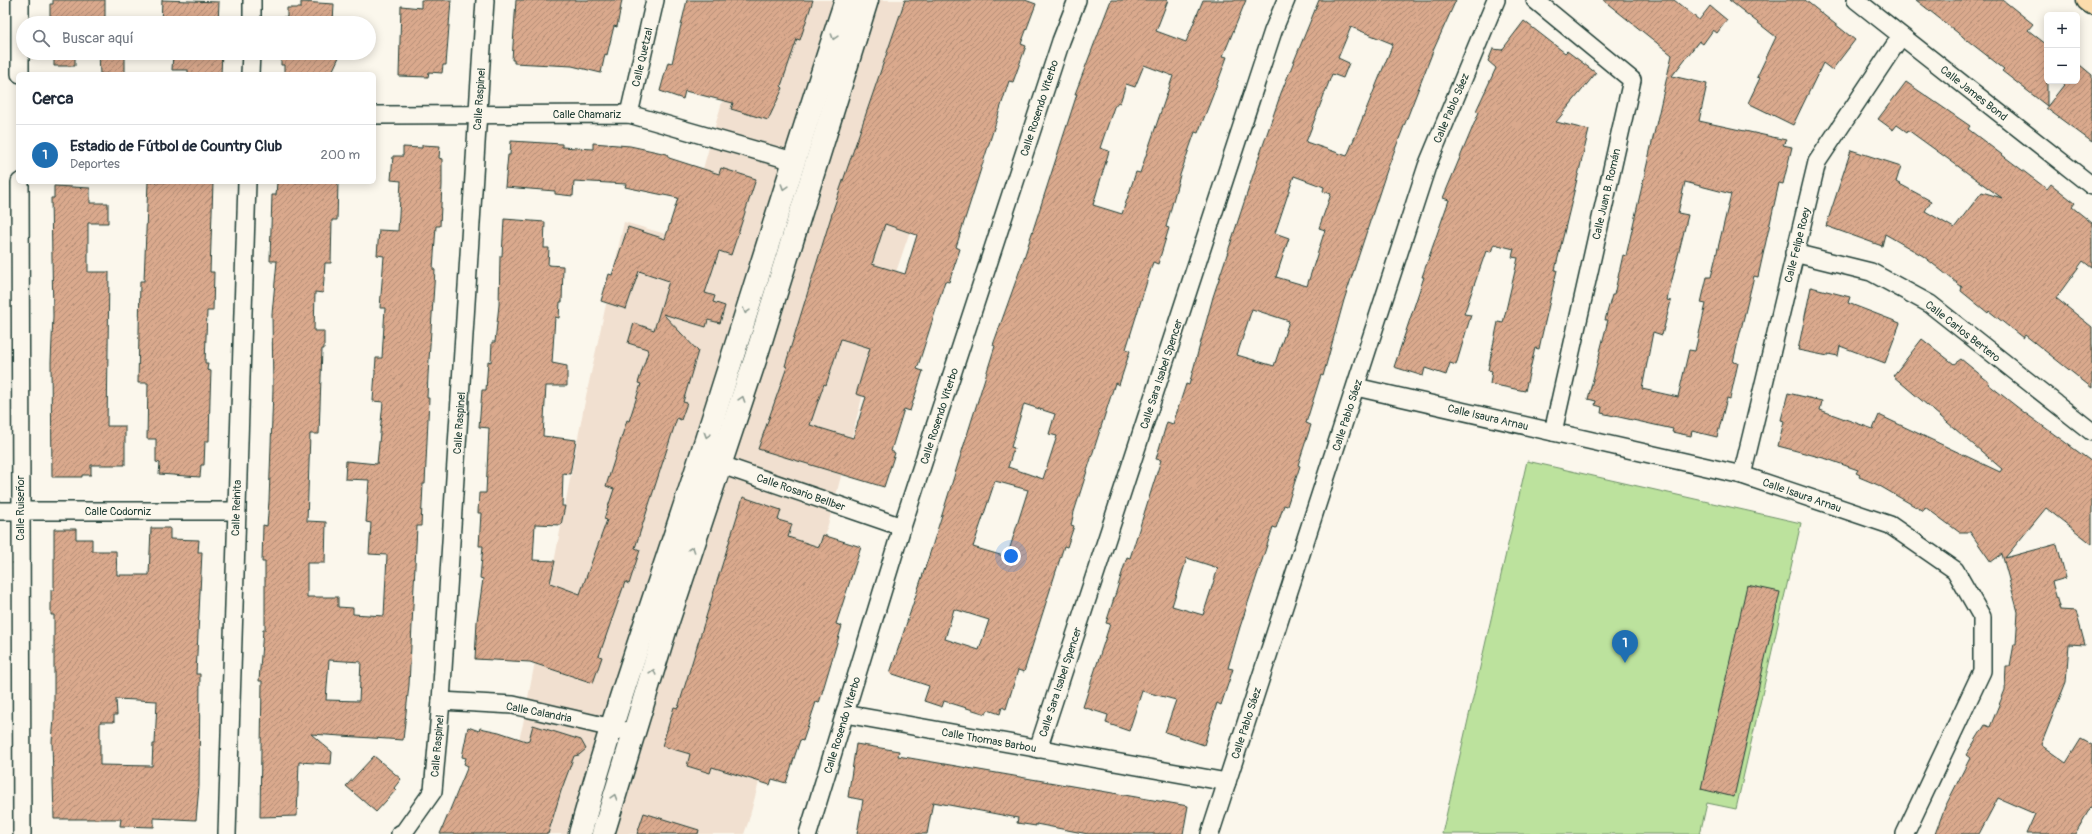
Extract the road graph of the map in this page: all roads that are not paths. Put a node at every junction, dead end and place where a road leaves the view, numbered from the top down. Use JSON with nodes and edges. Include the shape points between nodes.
{"nodes":[{"id":1,"x":20,"y":0,"type":"edge"},
{"id":2,"x":252,"y":0,"type":"edge"},
{"id":3,"x":485,"y":0,"type":"edge"},
{"id":4,"x":655,"y":0,"type":"edge"},
{"id":5,"x":846,"y":0,"type":"edge"},
{"id":6,"x":867,"y":0,"type":"edge"},
{"id":7,"x":1077,"y":0,"type":"edge"},
{"id":8,"x":1286,"y":0,"type":"edge"},
{"id":9,"x":1496,"y":0,"type":"edge"},
{"id":10,"x":1535,"y":0,"type":"edge"},
{"id":11,"x":1856,"y":0,"type":"edge"},
{"id":12,"x":2088,"y":0,"type":"edge"},
{"id":13,"x":2092,"y":3,"type":"edge"},
{"id":14,"x":20,"y":16,"type":"edge"},
{"id":15,"x":252,"y":16,"type":"edge"},
{"id":16,"x":1901,"y":36,"type":"junction"},
{"id":17,"x":20,"y":60,"type":"edge"},
{"id":18,"x":251,"y":60,"type":"edge"},
{"id":19,"x":20,"y":72,"type":"edge"},
{"id":20,"x":250,"y":72,"type":"edge"},
{"id":21,"x":478,"y":114,"type":"junction"},
{"id":22,"x":629,"y":114,"type":"junction"},
{"id":23,"x":376,"y":115,"type":"edge"},
{"id":24,"x":792,"y":161,"type":"junction"},
{"id":25,"x":20,"y":184,"type":"edge"},
{"id":26,"x":247,"y":184,"type":"edge"},
{"id":27,"x":2092,"y":186,"type":"edge"},
{"id":28,"x":1794,"y":253,"type":"junction"},
{"id":29,"x":1356,"y":387,"type":"junction"},
{"id":30,"x":1553,"y":432,"type":"junction"},
{"id":31,"x":2092,"y":432,"type":"edge"},
{"id":32,"x":700,"y":457,"type":"junction"},
{"id":33,"x":720,"y":464,"type":"junction"},
{"id":34,"x":1742,"y":475,"type":"junction"},
{"id":35,"x":0,"y":511,"type":"edge"},
{"id":36,"x":20,"y":511,"type":"junction"},
{"id":37,"x":236,"y":511,"type":"junction"},
{"id":38,"x":902,"y":527,"type":"junction"},
{"id":39,"x":441,"y":701,"type":"junction"},
{"id":40,"x":845,"y":714,"type":"junction"},
{"id":41,"x":613,"y":727,"type":"junction"},
{"id":42,"x":634,"y":733,"type":"junction"},
{"id":43,"x":1038,"y":749,"type":"junction"},
{"id":44,"x":1227,"y":782,"type":"junction"},
{"id":45,"x":22,"y":834,"type":"edge"},
{"id":46,"x":227,"y":834,"type":"edge"},
{"id":47,"x":400,"y":834,"type":"edge"},
{"id":48,"x":580,"y":834,"type":"edge"},
{"id":49,"x":603,"y":834,"type":"edge"},
{"id":50,"x":808,"y":834,"type":"edge"},
{"id":51,"x":1210,"y":834,"type":"edge"},
{"id":52,"x":1905,"y":834,"type":"edge"}],
"edges":[{"from":1,"to":14,"type":"street"},
{"from":2,"to":15,"type":"street"},
{"from":3,"to":21,"type":"street","name":"Calle Raspinel"},
{"from":4,"to":22,"type":"street","name":"Calle Quetzal"},
{"from":5,"to":24,"type":"street","one_way":true},
{"from":33,"to":6,"type":"street","one_way":true},
{"from":7,"to":38,"type":"street","name":"Calle Rosendo Viterbo","via":[[1061,41]]},
{"from":8,"to":43,"type":"street","name":"Calle Sara Isabel Spencer","via":[[1273,31]]},
{"from":9,"to":29,"type":"street","name":"Calle Pablo Sáez","via":[[1427,166]]},
{"from":10,"to":30,"type":"street","name":"Calle Juan B. Román","via":[[1632,80]]},
{"from":11,"to":16,"type":"street","name":"Calle James Bond"},
{"from":12,"to":13,"type":"main road"},
{"from":16,"to":27,"type":"street","name":"Calle James Bond"},
{"from":16,"to":28,"type":"street","name":"Calle Felipe Roey","via":[[1817,162]]},
{"from":17,"to":19,"type":"street"},
{"from":18,"to":20,"type":"street"},
{"from":21,"to":22,"type":"street","name":"Calle Chamariz"},
{"from":21,"to":23,"type":"street","name":"Calle Chamariz"},
{"from":21,"to":39,"type":"street","name":"Calle Raspinel"},
{"from":22,"to":24,"type":"street","name":"Calle Chamariz"},
{"from":24,"to":32,"type":"street","one_way":true},
{"from":25,"to":36,"type":"street","name":"Calle Ruiseñor"},
{"from":26,"to":37,"type":"street","name":"Calle Reinita"},
{"from":28,"to":31,"type":"street","name":"Calle Carlos Bertero","via":[[1871,272],[1930,304]]},
{"from":28,"to":34,"type":"street","name":"Calle Felipe Roey"},
{"from":29,"to":30,"type":"street","name":"Calle Isaura Arnau"},
{"from":29,"to":44,"type":"street","name":"Calle Pablo Sáez"},
{"from":30,"to":34,"type":"street","name":"Calle Isaura Arnau"},
{"from":32,"to":33,"type":"street","name":"Calle Rosario Bellber"},
{"from":32,"to":41,"type":"street"},
{"from":33,"to":38,"type":"street","name":"Calle Rosario Bellber"},
{"from":42,"to":33,"type":"street","one_way":true},
{"from":34,"to":52,"type":"street","name":"Calle Isaura Arnau","via":[[1890,526],[1955,570],[1982,617],[1982,671]]},
{"from":35,"to":36,"type":"street","name":"Calle Codorniz"},
{"from":36,"to":37,"type":"street","name":"Calle Codorniz"},
{"from":36,"to":45,"type":"street","name":"Calle Ruiseñor"},
{"from":37,"to":46,"type":"street","name":"Calle Reinita"},
{"from":38,"to":40,"type":"street","name":"Calle Rosendo Viterbo"},
{"from":39,"to":41,"type":"street","name":"Calle Calandria","via":[[513,706]]},
{"from":39,"to":47,"type":"street","name":"Calle Raspinel","via":[[433,791]]},
{"from":40,"to":43,"type":"street","name":"Calle Thomas Barbou"},
{"from":40,"to":50,"type":"street","name":"Calle Rosendo Viterbo"},
{"from":41,"to":42,"type":"street","name":"Calle Calandria"},
{"from":41,"to":48,"type":"street"},
{"from":49,"to":42,"type":"street","one_way":true},
{"from":43,"to":44,"type":"street","name":"Calle Thomas Barbou"},
{"from":44,"to":51,"type":"street","name":"Calle Pablo Sáez"}]}
